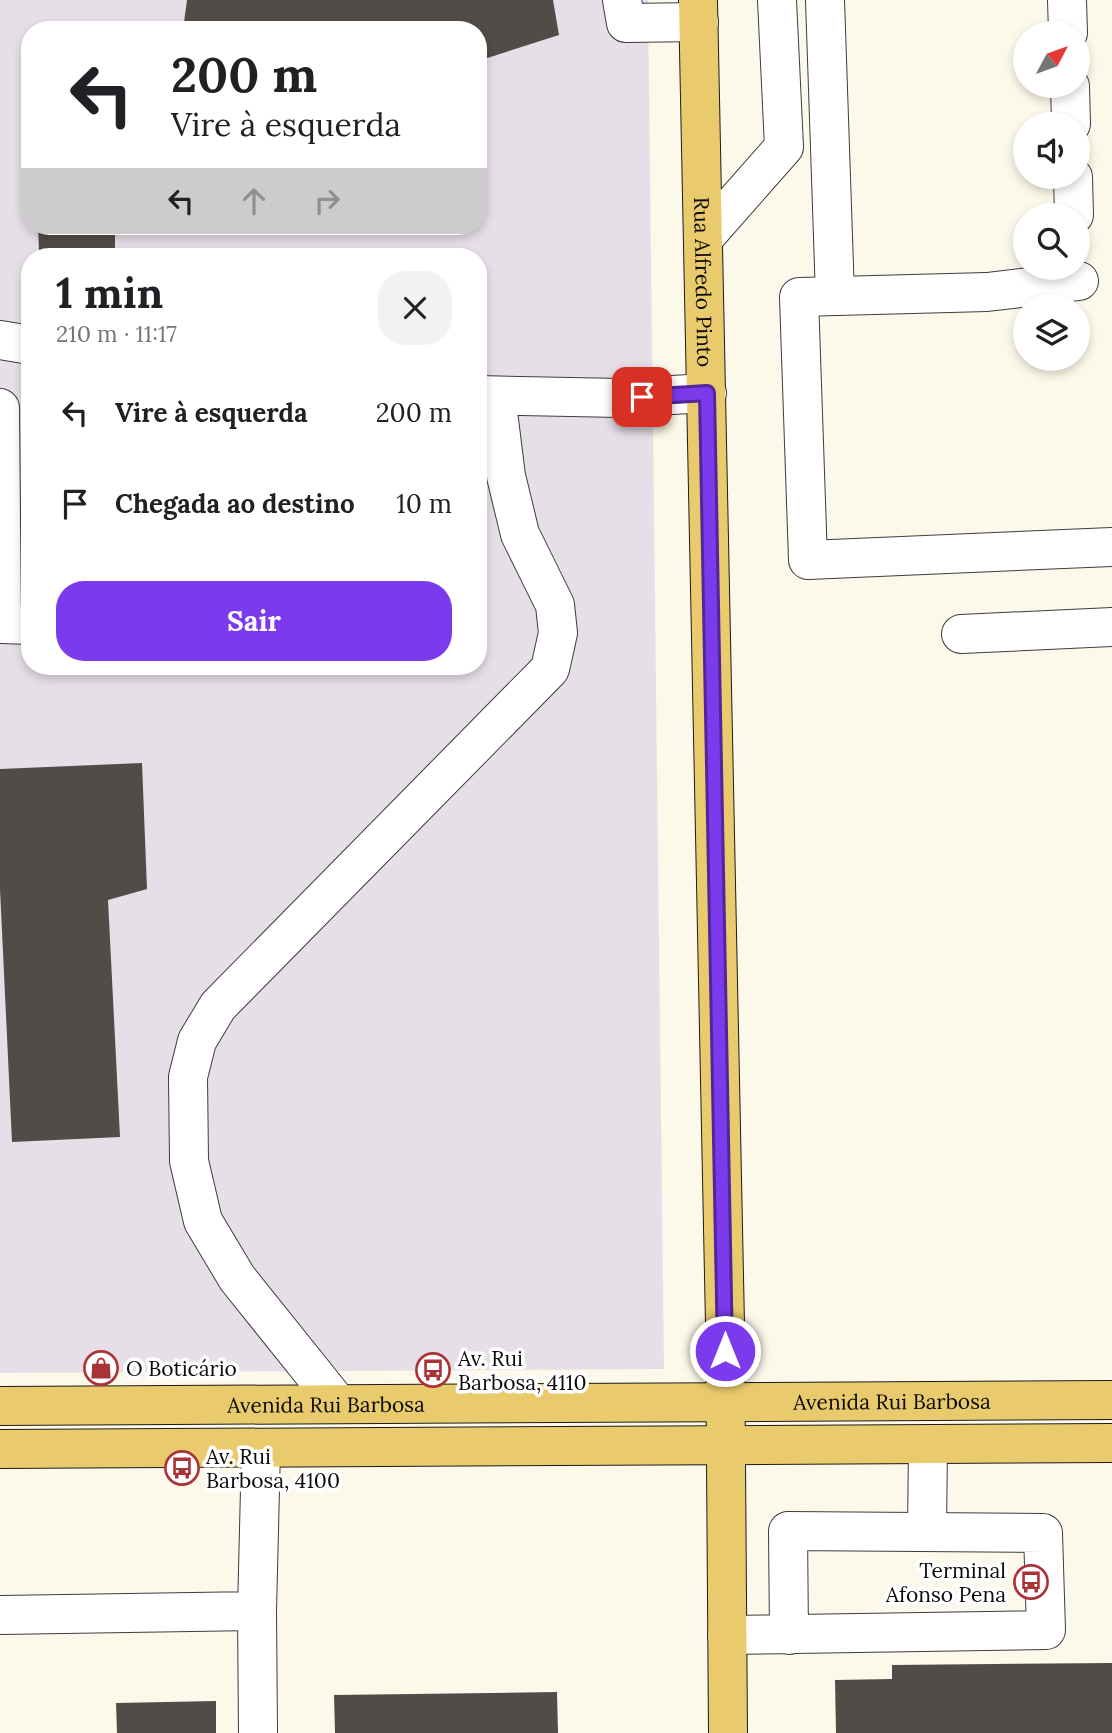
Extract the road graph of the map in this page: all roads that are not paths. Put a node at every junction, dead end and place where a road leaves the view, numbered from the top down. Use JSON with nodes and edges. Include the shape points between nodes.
{"nodes":[{"id":1,"x":622,"y":0,"type":"edge"},
{"id":2,"x":777,"y":0,"type":"edge"},
{"id":3,"x":825,"y":0,"type":"edge"},
{"id":4,"x":1067,"y":0,"type":"edge"},
{"id":5,"x":699,"y":11,"type":"edge"},
{"id":6,"x":1068,"y":21,"type":"edge"},
{"id":7,"x":703,"y":239,"type":"junction"},
{"id":8,"x":1060,"y":280,"type":"edge"},
{"id":9,"x":835,"y":296,"type":"junction"},
{"id":10,"x":0,"y":340,"type":"edge"},
{"id":11,"x":21,"y":344,"type":"edge"},
{"id":12,"x":707,"y":393,"type":"junction"},
{"id":13,"x":487,"y":396,"type":"edge"},
{"id":14,"x":0,"y":408,"type":"edge"},
{"id":15,"x":1112,"y":547,"type":"edge"},
{"id":16,"x":21,"y":625,"type":"edge"},
{"id":17,"x":1112,"y":627,"type":"edge"},
{"id":18,"x":961,"y":634,"type":"dead end"},
{"id":19,"x":1112,"y":1399,"type":"edge"},
{"id":20,"x":724,"y":1402,"type":"junction"},
{"id":21,"x":338,"y":1404,"type":"junction"},
{"id":22,"x":0,"y":1406,"type":"edge"},
{"id":23,"x":1112,"y":1443,"type":"edge"},
{"id":24,"x":928,"y":1444,"type":"junction"},
{"id":25,"x":724,"y":1445,"type":"junction"},
{"id":26,"x":261,"y":1448,"type":"junction"},
{"id":27,"x":0,"y":1450,"type":"edge"},
{"id":28,"x":927,"y":1532,"type":"junction"},
{"id":29,"x":257,"y":1611,"type":"junction"},
{"id":30,"x":0,"y":1615,"type":"edge"},
{"id":31,"x":727,"y":1635,"type":"junction"},
{"id":32,"x":789,"y":1635,"type":"junction"},
{"id":33,"x":258,"y":1733,"type":"edge"},
{"id":34,"x":728,"y":1733,"type":"edge"}],
"edges":[{"from":1,"to":5,"type":"lane","via":[[626,23]]},
{"from":2,"to":7,"type":"lane","via":[[784,146]]},
{"from":3,"to":9,"type":"lane"},
{"from":4,"to":6,"type":"lane"},
{"from":5,"to":7,"type":"main road","name":"Rua Alfredo Pinto"},
{"from":7,"to":12,"type":"main road","name":"Rua Alfredo Pinto"},
{"from":8,"to":9,"type":"lane","via":[[987,292]]},
{"from":9,"to":15,"type":"lane","via":[[799,297],[808,559]]},
{"from":10,"to":11,"type":"lane"},
{"from":12,"to":13,"type":"lane","via":[[621,398]]},
{"from":12,"to":20,"type":"main road","name":"Rua Alfredo Pinto"},
{"from":13,"to":21,"type":"lane","via":[[520,534],[555,605],[558,634],[550,669],[218,1006],[197,1041],[188,1077],[189,1161],[203,1222],[237,1278]]},
{"from":14,"to":16,"type":"lane","via":[[2,624]]},
{"from":17,"to":18,"type":"lane"},
{"from":19,"to":20,"type":"main road","name":"Avenida Rui Barbosa"},
{"from":20,"to":21,"type":"main road","name":"Avenida Rui Barbosa"},
{"from":20,"to":25,"type":"main road","name":"Rua Alfredo Pinto"},
{"from":21,"to":22,"type":"main road","name":"Avenida Rui Barbosa"},
{"from":23,"to":24,"type":"main road","name":"Avenida Rui Barbosa"},
{"from":24,"to":25,"type":"main road","name":"Avenida Rui Barbosa"},
{"from":24,"to":28,"type":"lane"},
{"from":25,"to":26,"type":"main road","name":"Avenida Rui Barbosa"},
{"from":25,"to":31,"type":"main road","name":"Rua Alfredo Pinto"},
{"from":26,"to":27,"type":"main road","name":"Avenida Rui Barbosa"},
{"from":26,"to":29,"type":"lane"},
{"from":28,"to":32,"type":"lane","via":[[788,1531]]},
{"from":28,"to":32,"type":"lane","via":[[1042,1533],[1046,1630]]},
{"from":29,"to":30,"type":"lane"},
{"from":29,"to":33,"type":"lane"},
{"from":31,"to":32,"type":"lane"},
{"from":31,"to":34,"type":"main road","name":"Rua Alfredo Pinto"}]}
